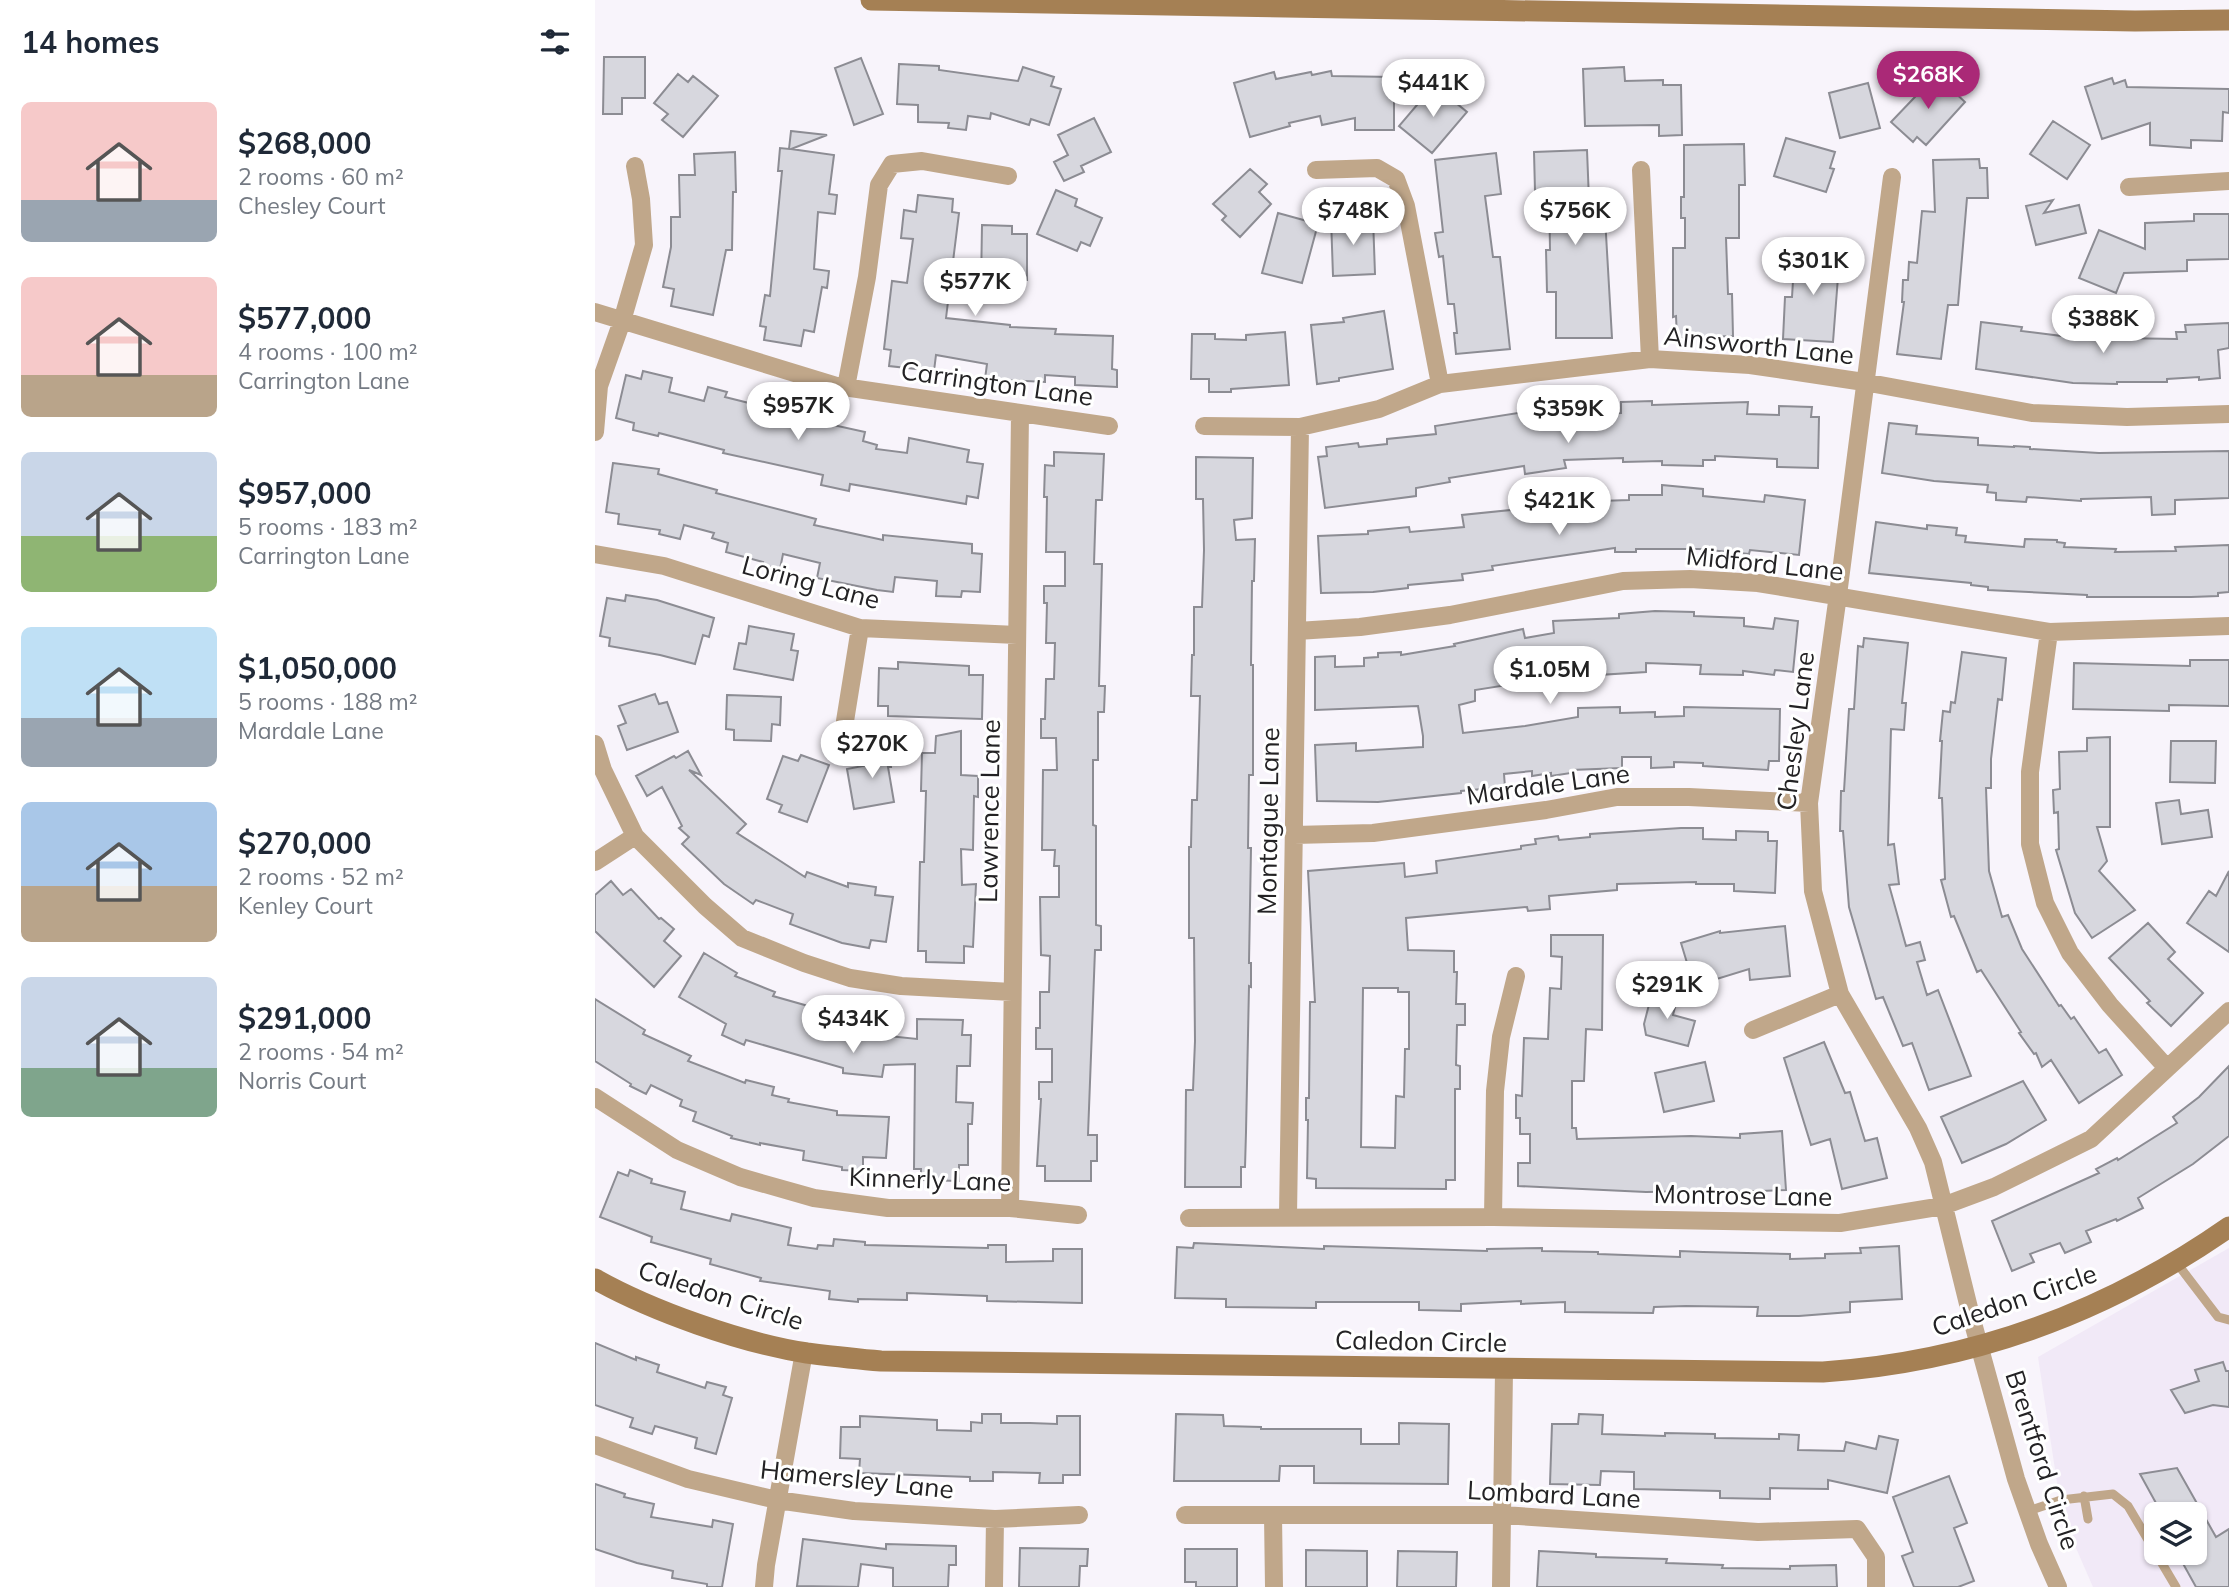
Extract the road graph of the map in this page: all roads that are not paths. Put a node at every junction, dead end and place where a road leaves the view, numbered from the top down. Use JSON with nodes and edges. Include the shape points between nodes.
{"nodes":[{"id":1,"x":871,"y":0,"type":"edge"},
{"id":2,"x":1117,"y":2,"type":"edge"},
{"id":3,"x":1159,"y":3,"type":"edge"},
{"id":4,"x":2229,"y":20,"type":"edge"},
{"id":5,"x":635,"y":166,"type":"dead end"},
{"id":6,"x":1316,"y":170,"type":"dead end"},
{"id":7,"x":1641,"y":170,"type":"dead end"},
{"id":8,"x":1008,"y":176,"type":"dead end"},
{"id":9,"x":1892,"y":177,"type":"dead end"},
{"id":10,"x":2229,"y":181,"type":"edge"},
{"id":11,"x":2129,"y":187,"type":"dead end"},
{"id":12,"x":595,"y":312,"type":"edge"},
{"id":13,"x":622,"y":321,"type":"junction"},
{"id":14,"x":1650,"y":359,"type":"junction"},
{"id":15,"x":1864,"y":382,"type":"junction"},
{"id":16,"x":1440,"y":384,"type":"junction"},
{"id":17,"x":846,"y":387,"type":"junction"},
{"id":18,"x":1020,"y":414,"type":"junction"},
{"id":19,"x":2229,"y":414,"type":"edge"},
{"id":20,"x":1109,"y":426,"type":"dead end"},
{"id":21,"x":1204,"y":426,"type":"dead end"},
{"id":22,"x":1300,"y":427,"type":"junction"},
{"id":23,"x":595,"y":432,"type":"edge"},
{"id":24,"x":595,"y":554,"type":"edge"},
{"id":25,"x":1838,"y":595,"type":"junction"},
{"id":26,"x":2229,"y":626,"type":"edge"},
{"id":27,"x":860,"y":628,"type":"junction"},
{"id":28,"x":1297,"y":631,"type":"junction"},
{"id":29,"x":2049,"y":632,"type":"junction"},
{"id":30,"x":1017,"y":635,"type":"junction"},
{"id":31,"x":845,"y":721,"type":"dead end"},
{"id":32,"x":595,"y":744,"type":"edge"},
{"id":33,"x":1809,"y":803,"type":"junction"},
{"id":34,"x":1294,"y":835,"type":"junction"},
{"id":35,"x":635,"y":836,"type":"junction"},
{"id":36,"x":595,"y":862,"type":"edge"},
{"id":37,"x":1516,"y":976,"type":"dead end"},
{"id":38,"x":1012,"y":992,"type":"junction"},
{"id":39,"x":1840,"y":994,"type":"junction"},
{"id":40,"x":2229,"y":1011,"type":"edge"},
{"id":41,"x":1753,"y":1030,"type":"dead end"},
{"id":42,"x":2167,"y":1068,"type":"junction"},
{"id":43,"x":595,"y":1097,"type":"edge"},
{"id":44,"x":1943,"y":1206,"type":"junction"},
{"id":45,"x":1010,"y":1208,"type":"junction"},
{"id":46,"x":1078,"y":1215,"type":"dead end"},
{"id":47,"x":1288,"y":1216,"type":"junction"},
{"id":48,"x":1493,"y":1217,"type":"junction"},
{"id":49,"x":1189,"y":1218,"type":"dead end"},
{"id":50,"x":2229,"y":1227,"type":"edge"},
{"id":51,"x":2176,"y":1262,"type":"junction"},
{"id":52,"x":595,"y":1279,"type":"edge"},
{"id":53,"x":2229,"y":1320,"type":"edge"},
{"id":54,"x":1980,"y":1347,"type":"junction"},
{"id":55,"x":804,"y":1352,"type":"junction"},
{"id":56,"x":1504,"y":1370,"type":"junction"},
{"id":57,"x":595,"y":1445,"type":"edge"},
{"id":58,"x":2084,"y":1496,"type":"junction"},
{"id":59,"x":777,"y":1500,"type":"junction"},
{"id":60,"x":2028,"y":1511,"type":"junction"},
{"id":61,"x":1079,"y":1515,"type":"dead end"},
{"id":62,"x":1185,"y":1515,"type":"dead end"},
{"id":63,"x":1273,"y":1515,"type":"junction"},
{"id":64,"x":1503,"y":1515,"type":"junction"},
{"id":65,"x":995,"y":1519,"type":"junction"},
{"id":66,"x":2088,"y":1519,"type":"dead end"},
{"id":67,"x":764,"y":1587,"type":"edge"},
{"id":68,"x":994,"y":1587,"type":"edge"},
{"id":69,"x":1274,"y":1587,"type":"edge"},
{"id":70,"x":1501,"y":1587,"type":"edge"},
{"id":71,"x":1876,"y":1587,"type":"edge"},
{"id":72,"x":2058,"y":1587,"type":"edge"},
{"id":73,"x":2176,"y":1587,"type":"edge"}],
"edges":[{"from":1,"to":2,"type":"street"},
{"from":2,"to":3,"type":"street"},
{"from":3,"to":4,"type":"street"},
{"from":5,"to":13,"type":"street","via":[[643,245]]},
{"from":6,"to":16,"type":"street","via":[[1377,168],[1396,179],[1406,206]]},
{"from":7,"to":14,"type":"street"},
{"from":8,"to":17,"type":"street","via":[[922,161],[892,164],[879,185]]},
{"from":9,"to":15,"type":"street","name":"Chesley Lane"},
{"from":10,"to":11,"type":"street"},
{"from":12,"to":13,"type":"street","name":"Carrington Lane"},
{"from":13,"to":17,"type":"street","name":"Carrington Lane"},
{"from":13,"to":23,"type":"street","via":[[599,386]]},
{"from":14,"to":15,"type":"street","name":"Ainsworth Lane","via":[[1750,365]]},
{"from":14,"to":16,"type":"street","name":"Ainsworth Lane"},
{"from":15,"to":19,"type":"street","name":"Ainsworth Lane","via":[[2032,413],[2127,417]]},
{"from":15,"to":25,"type":"street","name":"Chesley Lane"},
{"from":16,"to":22,"type":"street","name":"Ainsworth Lane","via":[[1379,409]]},
{"from":17,"to":18,"type":"street","name":"Carrington Lane"},
{"from":18,"to":20,"type":"street","name":"Carrington Lane"},
{"from":18,"to":30,"type":"street","name":"Lawrence Lane"},
{"from":21,"to":22,"type":"street","name":"Ainsworth Lane"},
{"from":22,"to":28,"type":"street","name":"Montague Lane"},
{"from":24,"to":27,"type":"street","name":"Loring Lane","via":[[664,566]]},
{"from":25,"to":28,"type":"street","name":"Midford Lane","via":[[1758,583],[1623,581],[1450,615]]},
{"from":25,"to":29,"type":"street","name":"Midford Lane"},
{"from":25,"to":33,"type":"street","name":"Chesley Lane"},
{"from":26,"to":29,"type":"street","name":"Midford Lane"},
{"from":27,"to":30,"type":"street","name":"Loring Lane"},
{"from":27,"to":31,"type":"street"},
{"from":28,"to":34,"type":"street","name":"Montague Lane"},
{"from":29,"to":42,"type":"street","via":[[2030,772],[2030,844],[2045,903],[2070,953]]},
{"from":30,"to":38,"type":"street","name":"Lawrence Lane"},
{"from":32,"to":35,"type":"street"},
{"from":33,"to":34,"type":"street","name":"Mardale Lane","via":[[1617,797],[1373,833]]},
{"from":33,"to":39,"type":"street","name":"Chesley Lane","via":[[1813,891]]},
{"from":34,"to":47,"type":"street","name":"Montague Lane"},
{"from":35,"to":36,"type":"street"},
{"from":35,"to":38,"type":"street","via":[[742,938],[850,978],[901,986]]},
{"from":37,"to":48,"type":"street","via":[[1501,1037],[1495,1091]]},
{"from":38,"to":45,"type":"street","name":"Lawrence Lane"},
{"from":39,"to":41,"type":"street"},
{"from":39,"to":44,"type":"street","name":"Chesley Lane","via":[[1919,1128]]},
{"from":40,"to":42,"type":"street","name":"Montrose Lane"},
{"from":42,"to":44,"type":"street","name":"Montrose Lane","via":[[2091,1139],[1994,1187]]},
{"from":43,"to":45,"type":"street","name":"Kinnerly Lane","via":[[677,1150],[740,1177],[814,1198],[888,1209]]},
{"from":44,"to":48,"type":"street","name":"Montrose Lane","via":[[1840,1223]]},
{"from":44,"to":54,"type":"street","name":"Chesley Lane"},
{"from":45,"to":46,"type":"street","name":"Kinnerly Lane"},
{"from":47,"to":48,"type":"street","name":"Montrose Lane"},
{"from":47,"to":49,"type":"street","name":"Montrose Lane"},
{"from":50,"to":51,"type":"street","name":"Caledon Circle"},
{"from":51,"to":53,"type":"lane","via":[[2218,1317]]},
{"from":51,"to":54,"type":"street","name":"Caledon Circle","via":[[2098,1304]]},
{"from":52,"to":55,"type":"street","name":"Caledon Circle","via":[[691,1320]]},
{"from":54,"to":56,"type":"street","name":"Caledon Circle","via":[[1901,1365],[1823,1372]]},
{"from":54,"to":60,"type":"street","name":"Brentford Circle"},
{"from":55,"to":56,"type":"street","name":"Caledon Circle","via":[[940,1363]]},
{"from":55,"to":59,"type":"street"},
{"from":56,"to":64,"type":"street"},
{"from":57,"to":59,"type":"street","name":"Hamersley Lane","via":[[688,1479]]},
{"from":58,"to":60,"type":"lane"},
{"from":58,"to":66,"type":"lane"},
{"from":58,"to":73,"type":"lane","via":[[2113,1494],[2128,1506]]},
{"from":59,"to":65,"type":"street","name":"Hamersley Lane","via":[[854,1511]]},
{"from":59,"to":67,"type":"street"},
{"from":60,"to":72,"type":"street","name":"Brentford Circle"},
{"from":61,"to":65,"type":"street","name":"Hamersley Lane"},
{"from":62,"to":63,"type":"street","name":"Lombard Lane"},
{"from":63,"to":64,"type":"street","name":"Lombard Lane"},
{"from":63,"to":69,"type":"street"},
{"from":64,"to":70,"type":"street"},
{"from":64,"to":71,"type":"street","name":"Lombard Lane","via":[[1758,1532],[1857,1529],[1876,1557]]},
{"from":65,"to":68,"type":"street"}]}
